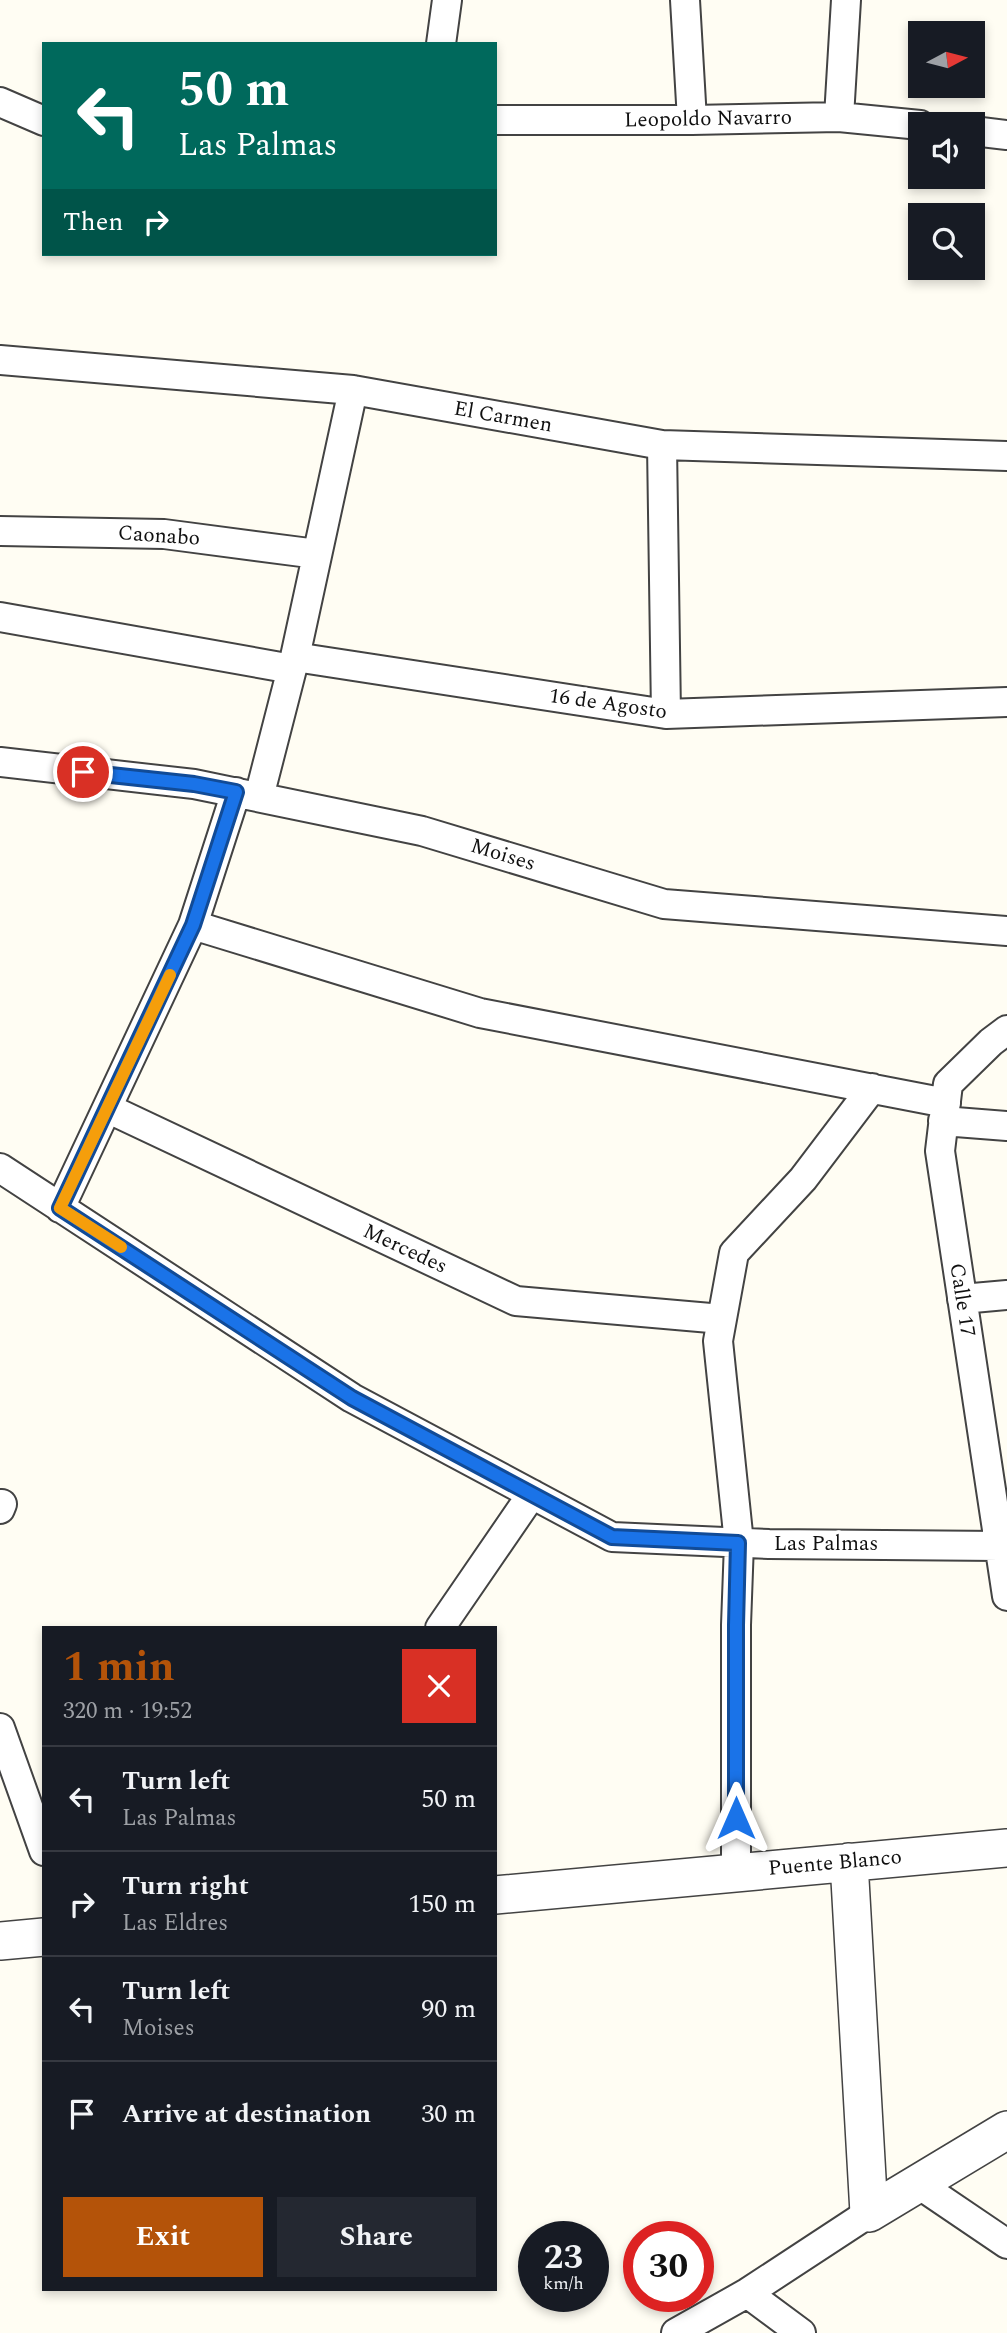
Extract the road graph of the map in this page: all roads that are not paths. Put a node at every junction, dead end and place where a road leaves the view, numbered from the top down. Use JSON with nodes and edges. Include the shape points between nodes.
{"nodes":[{"id":1,"x":447,"y":0,"type":"edge"},
{"id":2,"x":685,"y":0,"type":"edge"},
{"id":3,"x":846,"y":0,"type":"edge"},
{"id":4,"x":441,"y":42,"type":"edge"},
{"id":5,"x":0,"y":102,"type":"edge"},
{"id":6,"x":839,"y":117,"type":"junction"},
{"id":7,"x":42,"y":120,"type":"edge"},
{"id":8,"x":497,"y":120,"type":"edge"},
{"id":9,"x":692,"y":120,"type":"junction"},
{"id":10,"x":908,"y":124,"type":"edge"},
{"id":11,"x":985,"y":132,"type":"edge"},
{"id":12,"x":1007,"y":135,"type":"edge"},
{"id":13,"x":0,"y":360,"type":"edge"},
{"id":14,"x":353,"y":390,"type":"junction"},
{"id":15,"x":662,"y":445,"type":"junction"},
{"id":16,"x":1007,"y":456,"type":"edge"},
{"id":17,"x":0,"y":531,"type":"edge"},
{"id":18,"x":317,"y":554,"type":"junction"},
{"id":19,"x":0,"y":617,"type":"edge"},
{"id":20,"x":294,"y":663,"type":"junction"},
{"id":21,"x":1007,"y":702,"type":"edge"},
{"id":22,"x":666,"y":714,"type":"junction"},
{"id":23,"x":0,"y":762,"type":"edge"},
{"id":24,"x":248,"y":795,"type":"junction"},
{"id":25,"x":193,"y":925,"type":"junction"},
{"id":26,"x":1007,"y":931,"type":"edge"},
{"id":27,"x":1007,"y":1030,"type":"edge"},
{"id":28,"x":872,"y":1088,"type":"junction"},
{"id":29,"x":107,"y":1108,"type":"junction"},
{"id":30,"x":945,"y":1112,"type":"junction"},
{"id":31,"x":1007,"y":1126,"type":"edge"},
{"id":32,"x":0,"y":1168,"type":"edge"},
{"id":33,"x":60,"y":1208,"type":"junction"},
{"id":34,"x":1007,"y":1295,"type":"edge"},
{"id":35,"x":962,"y":1299,"type":"junction"},
{"id":36,"x":722,"y":1319,"type":"junction"},
{"id":37,"x":533,"y":1494,"type":"junction"},
{"id":38,"x":738,"y":1543,"type":"junction"},
{"id":39,"x":999,"y":1546,"type":"junction"},
{"id":40,"x":1007,"y":1596,"type":"edge"},
{"id":41,"x":441,"y":1626,"type":"edge"},
{"id":42,"x":0,"y":1728,"type":"edge"},
{"id":43,"x":42,"y":1845,"type":"edge"},
{"id":44,"x":1007,"y":1848,"type":"edge"},
{"id":45,"x":849,"y":1862,"type":"junction"},
{"id":46,"x":736,"y":1873,"type":"junction"},
{"id":47,"x":497,"y":1895,"type":"edge"},
{"id":48,"x":42,"y":1937,"type":"edge"},
{"id":49,"x":0,"y":1941,"type":"edge"},
{"id":50,"x":1007,"y":2130,"type":"edge"},
{"id":51,"x":917,"y":2183,"type":"junction"},
{"id":52,"x":869,"y":2213,"type":"junction"},
{"id":53,"x":1007,"y":2244,"type":"edge"},
{"id":54,"x":747,"y":2293,"type":"junction"},
{"id":55,"x":676,"y":2333,"type":"edge"},
{"id":56,"x":801,"y":2333,"type":"edge"}],
"edges":[{"from":1,"to":4,"type":"street"},
{"from":2,"to":9,"type":"street"},
{"from":3,"to":6,"type":"street"},
{"from":5,"to":7,"type":"street"},
{"from":6,"to":9,"type":"street","name":"Leopoldo Navarro"},
{"from":6,"to":10,"type":"street","name":"Leopoldo Navarro"},
{"from":8,"to":9,"type":"street","name":"Leopoldo Navarro"},
{"from":11,"to":12,"type":"street"},
{"from":13,"to":14,"type":"street","name":"El Carmen"},
{"from":14,"to":15,"type":"street","name":"El Carmen"},
{"from":14,"to":18,"type":"street"},
{"from":15,"to":16,"type":"street","name":"El Carmen"},
{"from":15,"to":22,"type":"street"},
{"from":17,"to":18,"type":"street","name":"Caonabo","via":[[163,534]]},
{"from":18,"to":20,"type":"street"},
{"from":19,"to":20,"type":"street","name":"16 de Agosto"},
{"from":20,"to":22,"type":"street","name":"16 de Agosto"},
{"from":20,"to":24,"type":"street"},
{"from":21,"to":22,"type":"street","name":"16 de Agosto"},
{"from":23,"to":24,"type":"street","name":"Moises","via":[[194,784]]},
{"from":24,"to":25,"type":"street"},
{"from":24,"to":26,"type":"street","name":"Moises","via":[[422,831],[664,904]]},
{"from":25,"to":28,"type":"street","via":[[480,1013]]},
{"from":25,"to":29,"type":"street"},
{"from":27,"to":30,"type":"street","name":"Calle 17","via":[[948,1084]]},
{"from":28,"to":30,"type":"street"},
{"from":28,"to":36,"type":"street","via":[[803,1179],[734,1253]]},
{"from":29,"to":33,"type":"street"},
{"from":29,"to":36,"type":"street","name":"Mercedes","via":[[516,1301]]},
{"from":30,"to":31,"type":"street"},
{"from":30,"to":35,"type":"street","name":"Calle 17","via":[[940,1151]]},
{"from":32,"to":33,"type":"street","name":"Las Palmas"},
{"from":33,"to":37,"type":"street","name":"Las Palmas","via":[[352,1398]]},
{"from":34,"to":35,"type":"street"},
{"from":35,"to":39,"type":"street","name":"Calle 17"},
{"from":36,"to":38,"type":"street","via":[[718,1341]]},
{"from":37,"to":38,"type":"street","name":"Las Palmas","via":[[612,1537]]},
{"from":37,"to":41,"type":"street"},
{"from":38,"to":39,"type":"street","name":"Las Palmas"},
{"from":38,"to":46,"type":"street"},
{"from":39,"to":40,"type":"street","name":"Calle 17"},
{"from":42,"to":43,"type":"street"},
{"from":44,"to":45,"type":"street","name":"Puente Blanco"},
{"from":45,"to":46,"type":"street","name":"Puente Blanco"},
{"from":45,"to":52,"type":"street"},
{"from":46,"to":47,"type":"street","name":"Puente Blanco"},
{"from":48,"to":49,"type":"street"},
{"from":50,"to":51,"type":"street"},
{"from":51,"to":52,"type":"street"},
{"from":51,"to":53,"type":"street"},
{"from":52,"to":54,"type":"street"},
{"from":54,"to":55,"type":"street"},
{"from":54,"to":56,"type":"street"}]}
